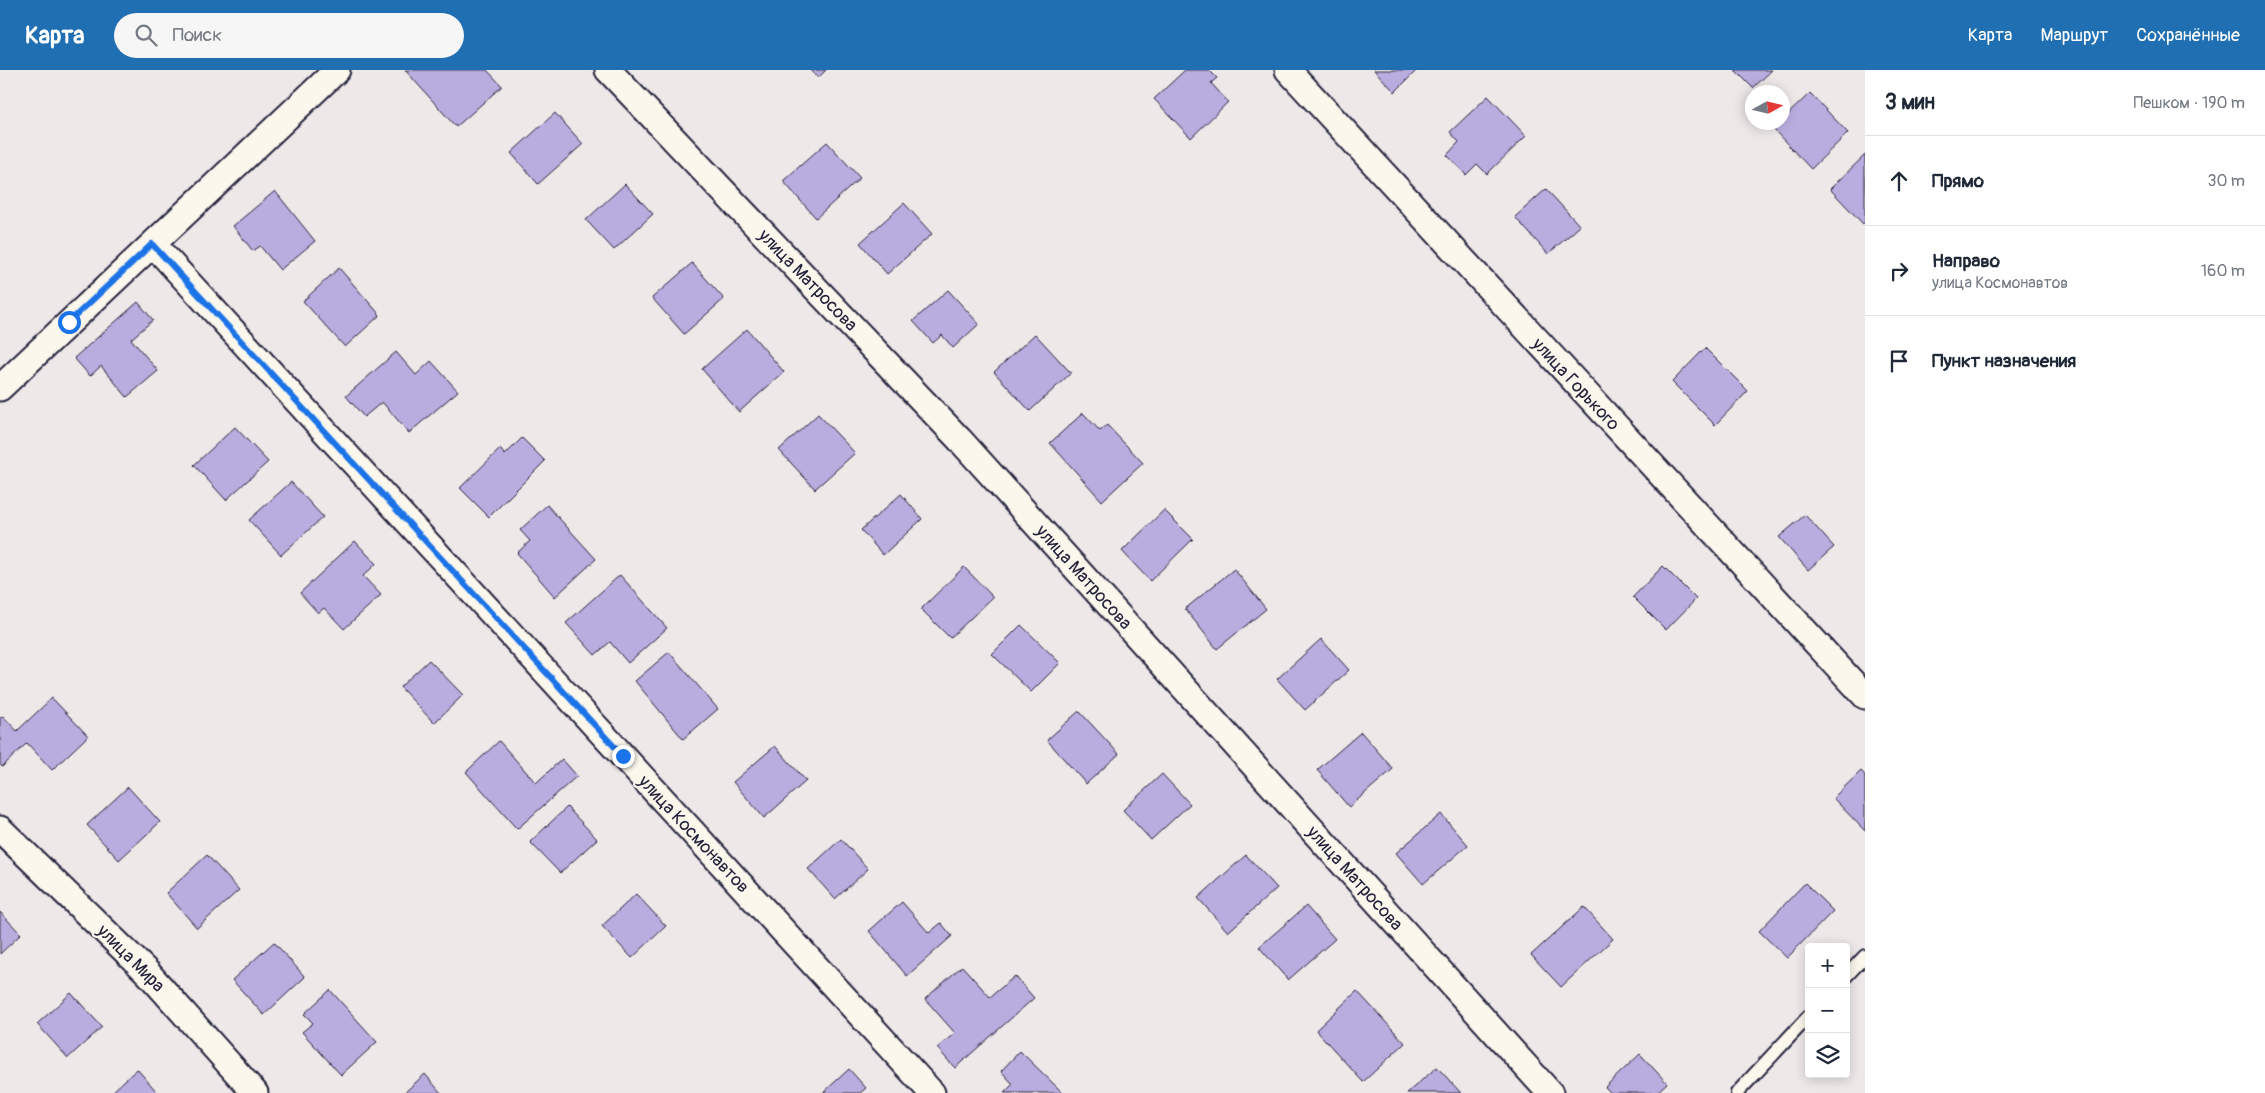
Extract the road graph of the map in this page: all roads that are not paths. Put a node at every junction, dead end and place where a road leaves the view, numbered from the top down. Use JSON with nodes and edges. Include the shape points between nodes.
{"nodes":[{"id":1,"x":337,"y":70,"type":"edge"},
{"id":2,"x":608,"y":70,"type":"edge"},
{"id":3,"x":1288,"y":70,"type":"edge"},
{"id":4,"x":152,"y":244,"type":"junction"},
{"id":5,"x":0,"y":388,"type":"edge"},
{"id":6,"x":1865,"y":696,"type":"edge"},
{"id":7,"x":0,"y":829,"type":"edge"},
{"id":8,"x":1865,"y":956,"type":"edge"},
{"id":9,"x":1850,"y":972,"type":"edge"},
{"id":10,"x":1805,"y":1020,"type":"edge"},
{"id":11,"x":255,"y":1093,"type":"edge"},
{"id":12,"x":932,"y":1093,"type":"edge"},
{"id":13,"x":1550,"y":1093,"type":"edge"},
{"id":14,"x":1737,"y":1093,"type":"edge"}],
"edges":[{"from":1,"to":4,"type":"street"},
{"from":2,"to":13,"type":"street","name":"улица Матросова","via":[[960,440]]},
{"from":3,"to":6,"type":"street","name":"улица Горького"},
{"from":4,"to":5,"type":"street"},
{"from":4,"to":12,"type":"street","name":"улица Космонавтов"},
{"from":7,"to":11,"type":"street","name":"улица Мира","via":[[148,974]]},
{"from":8,"to":9,"type":"lane"},
{"from":10,"to":14,"type":"lane"}]}
